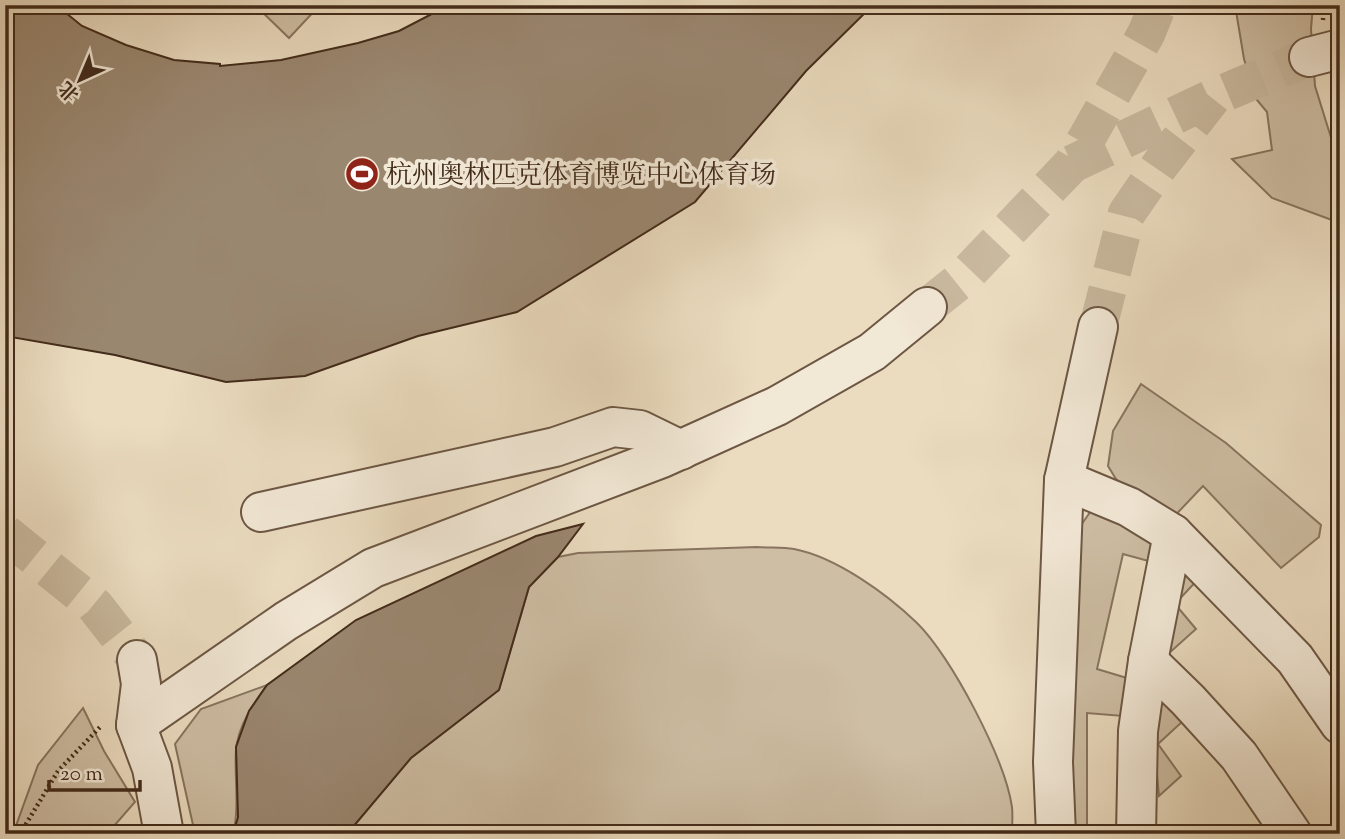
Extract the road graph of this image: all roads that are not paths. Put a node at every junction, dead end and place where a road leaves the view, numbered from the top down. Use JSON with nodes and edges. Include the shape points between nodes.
{"nodes":[{"id":1,"x":928,"y":307,"type":"tunnel mouth"},
{"id":2,"x":1098,"y":327,"type":"tunnel mouth"},
{"id":3,"x":681,"y":450,"type":"junction"},
{"id":4,"x":1064,"y":480,"type":"junction"},
{"id":5,"x":261,"y":512,"type":"dead end"},
{"id":6,"x":1173,"y":534,"type":"junction"},
{"id":7,"x":137,"y":660,"type":"tunnel mouth"},
{"id":8,"x":1148,"y":661,"type":"junction"},
{"id":9,"x":120,"y":724,"type":"junction"},
{"id":10,"x":1340,"y":724,"type":"edge"},
{"id":11,"x":1136,"y":816,"type":"edge"},
{"id":12,"x":164,"y":834,"type":"edge"},
{"id":13,"x":1056,"y":834,"type":"edge"},
{"id":14,"x":1165,"y":834,"type":"edge"},
{"id":15,"x":1293,"y":834,"type":"edge"}],
"edges":[{"from":1,"to":3,"type":"street","via":[[860,359],[777,406]]},
{"from":2,"to":4,"type":"street"},
{"from":3,"to":5,"type":"street","via":[[640,430],[613,426],[555,447]]},
{"from":3,"to":9,"type":"street","via":[[373,568]]},
{"from":4,"to":6,"type":"street","via":[[1129,508]]},
{"from":4,"to":13,"type":"street","via":[[1053,762]]},
{"from":6,"to":8,"type":"street"},
{"from":6,"to":10,"type":"street","via":[[1295,659]]},
{"from":7,"to":9,"type":"street","via":[[141,684]]},
{"from":8,"to":11,"type":"street","via":[[1138,731]]},
{"from":8,"to":15,"type":"street","via":[[1239,756]]},
{"from":9,"to":12,"type":"street","via":[[152,768]]},
{"from":11,"to":14,"type":"street"}]}
